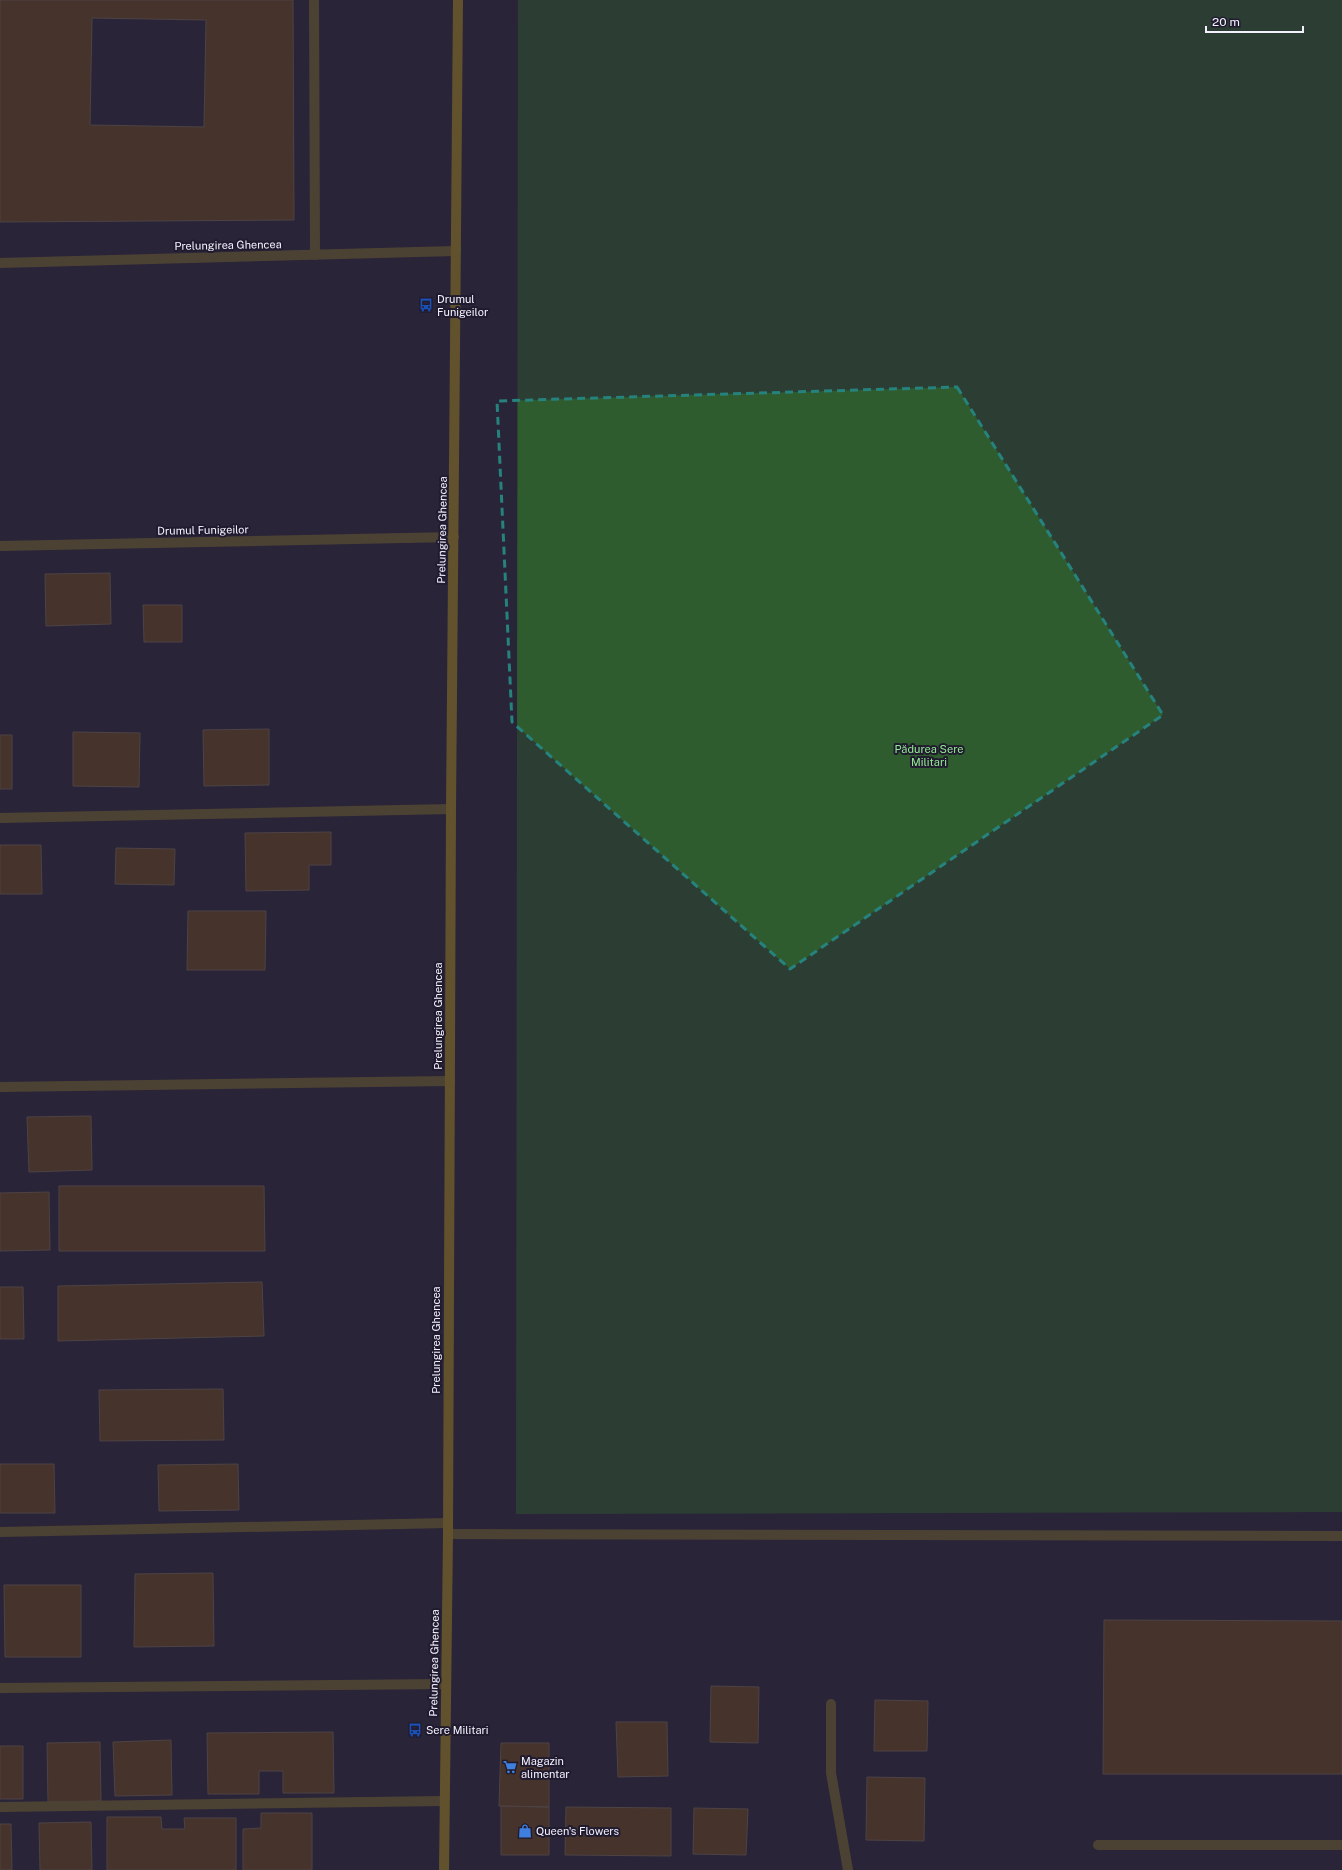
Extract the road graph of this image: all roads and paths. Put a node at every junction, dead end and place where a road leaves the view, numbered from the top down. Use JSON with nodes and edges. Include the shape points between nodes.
{"nodes":[{"id":1,"x":314,"y":0,"type":"edge"},
{"id":2,"x":458,"y":0,"type":"edge"},
{"id":3,"x":456,"y":251,"type":"junction"},
{"id":4,"x":315,"y":255,"type":"junction"},
{"id":5,"x":0,"y":263,"type":"edge"},
{"id":6,"x":454,"y":537,"type":"junction"},
{"id":7,"x":0,"y":546,"type":"edge"},
{"id":8,"x":451,"y":809,"type":"junction"},
{"id":9,"x":0,"y":818,"type":"edge"},
{"id":10,"x":450,"y":1082,"type":"junction"},
{"id":11,"x":0,"y":1087,"type":"edge"},
{"id":12,"x":448,"y":1523,"type":"junction"},
{"id":13,"x":0,"y":1532,"type":"edge"},
{"id":14,"x":448,"y":1534,"type":"junction"},
{"id":15,"x":1342,"y":1536,"type":"edge"},
{"id":16,"x":446,"y":1684,"type":"junction"},
{"id":17,"x":0,"y":1688,"type":"edge"},
{"id":18,"x":831,"y":1704,"type":"dead end"},
{"id":19,"x":444,"y":1801,"type":"junction"},
{"id":20,"x":0,"y":1807,"type":"edge"},
{"id":21,"x":1098,"y":1845,"type":"dead end"},
{"id":22,"x":1342,"y":1845,"type":"edge"},
{"id":23,"x":444,"y":1870,"type":"edge"},
{"id":24,"x":848,"y":1870,"type":"edge"}],
"edges":[{"from":1,"to":4,"type":"street"},
{"from":2,"to":3,"type":"main road","name":"Prelungirea Ghencea"},
{"from":3,"to":4,"type":"street","name":"Prelungirea Ghencea"},
{"from":3,"to":6,"type":"main road","name":"Prelungirea Ghencea"},
{"from":4,"to":5,"type":"street","name":"Prelungirea Ghencea"},
{"from":6,"to":7,"type":"street","name":"Drumul Funigeilor"},
{"from":6,"to":8,"type":"main road","name":"Prelungirea Ghencea"},
{"from":8,"to":9,"type":"street"},
{"from":8,"to":10,"type":"main road","name":"Prelungirea Ghencea"},
{"from":10,"to":11,"type":"street"},
{"from":10,"to":12,"type":"main road","name":"Prelungirea Ghencea"},
{"from":12,"to":13,"type":"street"},
{"from":12,"to":14,"type":"main road","name":"Prelungirea Ghencea"},
{"from":14,"to":15,"type":"street"},
{"from":14,"to":16,"type":"main road","name":"Prelungirea Ghencea"},
{"from":16,"to":17,"type":"street"},
{"from":16,"to":19,"type":"main road","name":"Prelungirea Ghencea"},
{"from":18,"to":24,"type":"street","via":[[831,1773]]},
{"from":19,"to":20,"type":"street"},
{"from":19,"to":23,"type":"main road","name":"Prelungirea Ghencea"},
{"from":21,"to":22,"type":"street"}]}
